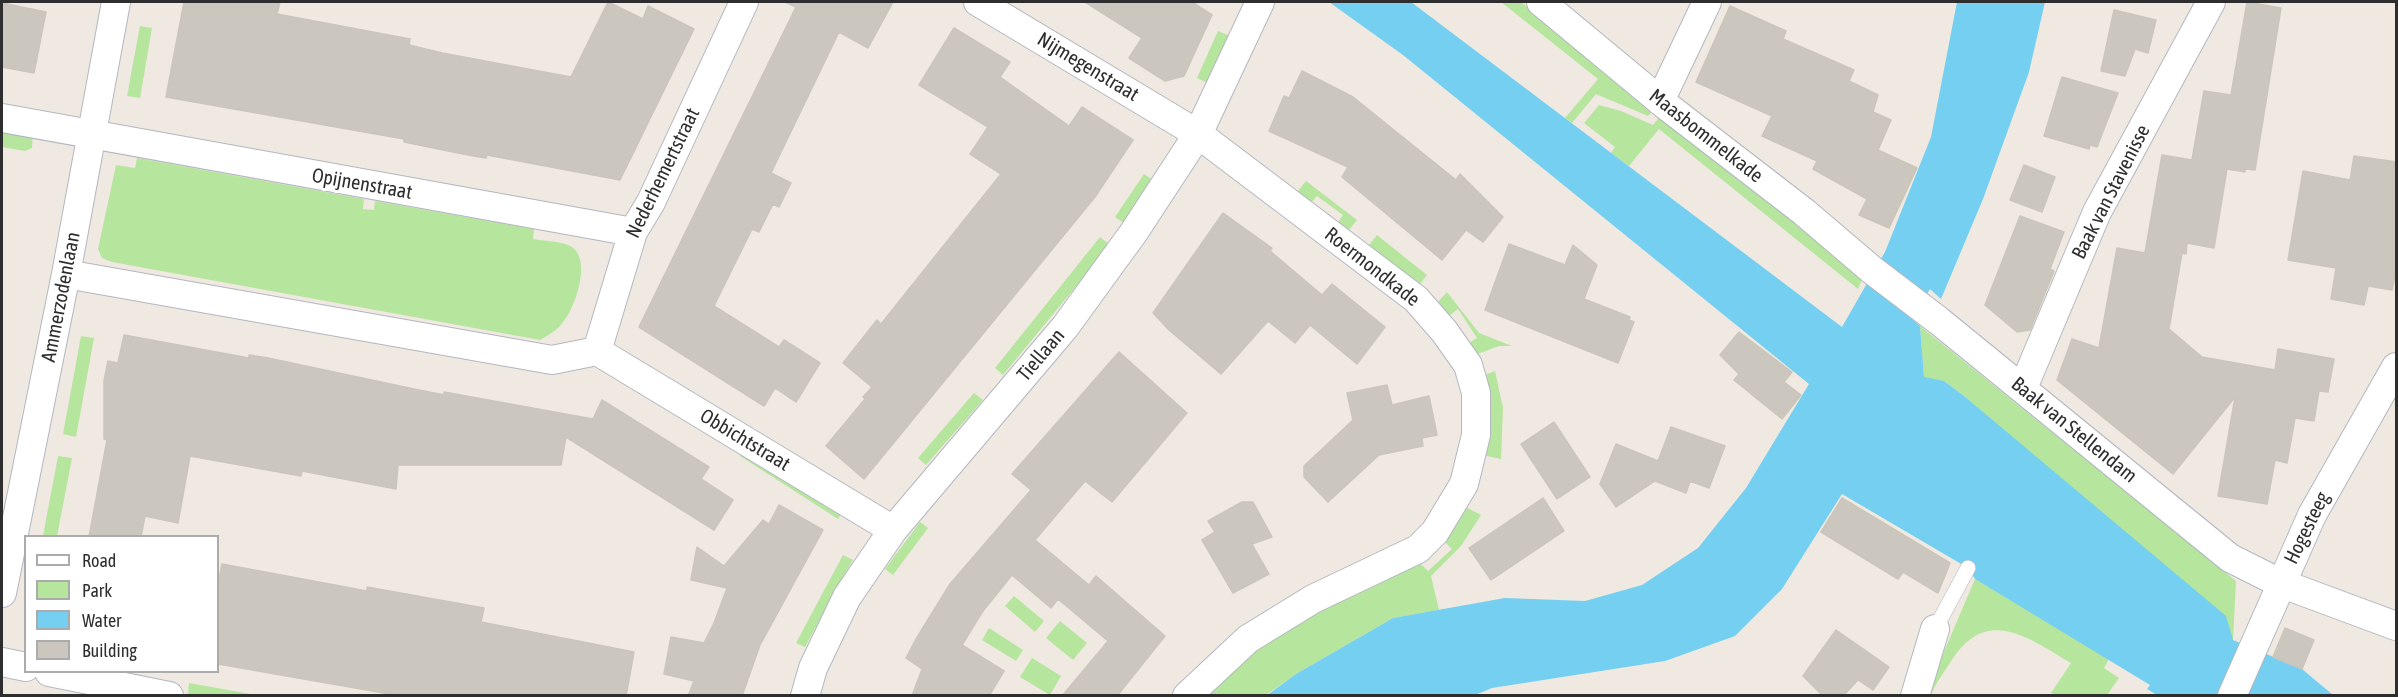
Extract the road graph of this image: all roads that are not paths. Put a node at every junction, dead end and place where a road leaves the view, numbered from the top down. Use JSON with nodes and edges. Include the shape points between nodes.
{"nodes":[{"id":1,"x":116,"y":2,"type":"edge"},
{"id":2,"x":744,"y":2,"type":"edge"},
{"id":3,"x":978,"y":2,"type":"edge"},
{"id":4,"x":1260,"y":2,"type":"edge"},
{"id":5,"x":1541,"y":2,"type":"edge"},
{"id":6,"x":1707,"y":2,"type":"edge"},
{"id":7,"x":2211,"y":2,"type":"edge"},
{"id":8,"x":1660,"y":101,"type":"junction"},
{"id":9,"x":2,"y":118,"type":"edge"},
{"id":10,"x":1198,"y":134,"type":"junction"},
{"id":11,"x":91,"y":135,"type":"junction"},
{"id":12,"x":633,"y":232,"type":"junction"},
{"id":13,"x":1872,"y":270,"type":"joint"},
{"id":14,"x":66,"y":274,"type":"junction"},
{"id":15,"x":597,"y":351,"type":"junction"},
{"id":16,"x":2397,"y":367,"type":"edge"},
{"id":17,"x":2023,"y":388,"type":"junction"},
{"id":18,"x":893,"y":530,"type":"junction"},
{"id":19,"x":1968,"y":568,"type":"dead end"},
{"id":20,"x":2280,"y":583,"type":"junction"},
{"id":21,"x":2,"y":592,"type":"edge"},
{"id":22,"x":2397,"y":626,"type":"edge"},
{"id":23,"x":1935,"y":629,"type":"joint"},
{"id":24,"x":2,"y":662,"type":"edge"},
{"id":25,"x":24,"y":667,"type":"edge"},
{"id":26,"x":54,"y":673,"type":"edge"},
{"id":27,"x":169,"y":696,"type":"edge"},
{"id":28,"x":805,"y":696,"type":"edge"},
{"id":29,"x":1187,"y":696,"type":"edge"},
{"id":30,"x":1915,"y":696,"type":"edge"},
{"id":31,"x":2232,"y":696,"type":"edge"}],
"edges":[{"from":1,"to":11,"type":"street","name":"Ammerzodenlaan"},
{"from":2,"to":12,"type":"street","name":"Nederhemertstraat","via":[[651,202]]},
{"from":3,"to":10,"type":"street","name":"Nijmegenstraat"},
{"from":4,"to":10,"type":"street","name":"Tiellaan"},
{"from":5,"to":8,"type":"street","name":"Maasbommelkade"},
{"from":6,"to":8,"type":"street"},
{"from":7,"to":17,"type":"street","name":"Baak van Stavenisse","via":[[2097,212]]},
{"from":8,"to":13,"type":"street","name":"Maasbommelkade"},
{"from":9,"to":11,"type":"street","name":"Opijnenstraat"},
{"from":10,"to":18,"type":"street","name":"Tiellaan","via":[[1065,327]]},
{"from":10,"to":29,"type":"street","name":"Roermondkade","via":[[1416,299],[1468,365],[1476,393],[1476,424],[1464,484],[1436,532],[1418,549],[1313,599],[1248,639]]},
{"from":11,"to":12,"type":"street","name":"Opijnenstraat"},
{"from":11,"to":14,"type":"street","name":"Ammerzodenlaan"},
{"from":12,"to":15,"type":"street","name":"Nederhemertstraat"},
{"from":13,"to":17,"type":"street","name":"Baak van Stellendam"},
{"from":14,"to":15,"type":"street","via":[[552,360]]},
{"from":14,"to":21,"type":"street","name":"Ammerzodenlaan"},
{"from":15,"to":18,"type":"street","name":"Obbichtstraat"},
{"from":16,"to":20,"type":"street","name":"Hogesteeg","via":[[2312,515]]},
{"from":17,"to":20,"type":"street","name":"Baak van Stellendam","via":[[2230,558]]},
{"from":18,"to":28,"type":"street","name":"Tiellaan","via":[[847,597],[813,668]]},
{"from":19,"to":23,"type":"lane"},
{"from":20,"to":22,"type":"street","name":"Baak van Stellendam"},
{"from":20,"to":31,"type":"street","name":"Hogesteeg"},
{"from":23,"to":30,"type":"street"},
{"from":24,"to":25,"type":"street"},
{"from":26,"to":27,"type":"street"}]}
